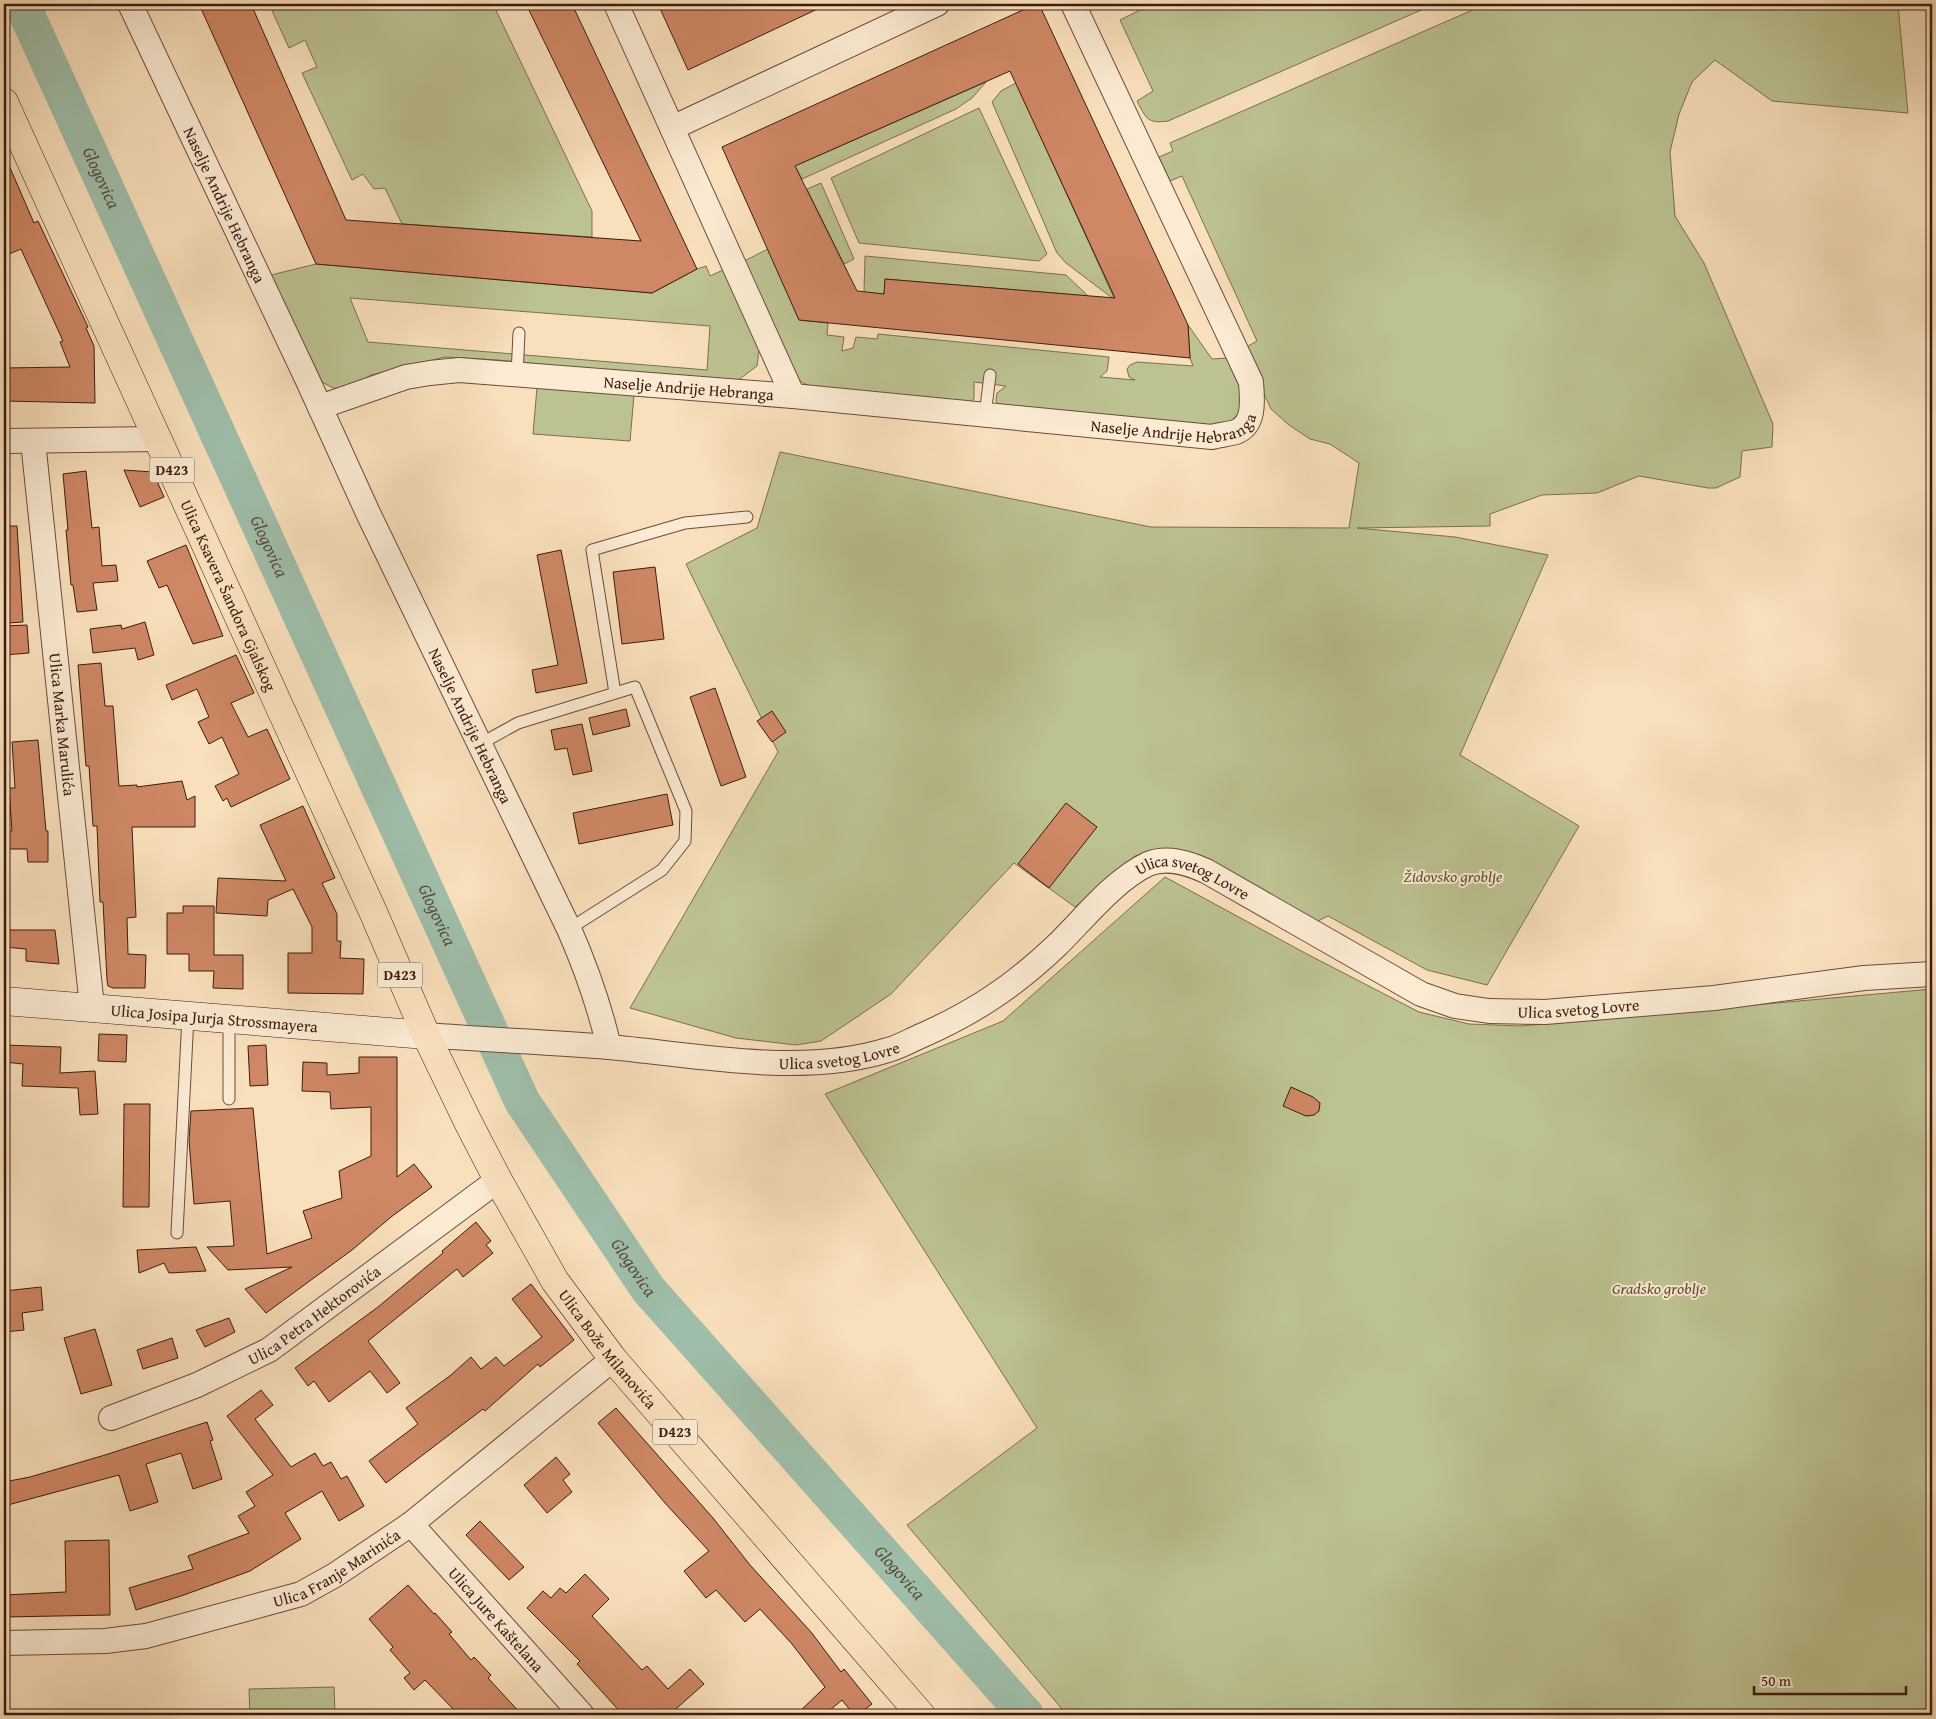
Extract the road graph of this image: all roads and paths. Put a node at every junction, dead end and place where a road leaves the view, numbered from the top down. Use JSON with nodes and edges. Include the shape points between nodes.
{"nodes":[{"id":1,"x":130,"y":4,"type":"edge"},
{"id":2,"x":616,"y":4,"type":"edge"},
{"id":3,"x":937,"y":4,"type":"edge"},
{"id":4,"x":1073,"y":4,"type":"edge"},
{"id":5,"x":4,"y":102,"type":"edge"},
{"id":6,"x":672,"y":128,"type":"junction"},
{"id":7,"x":520,"y":332,"type":"dead end"},
{"id":8,"x":517,"y":375,"type":"junction"},
{"id":9,"x":990,"y":375,"type":"dead end"},
{"id":10,"x":793,"y":396,"type":"junction"},
{"id":11,"x":320,"y":407,"type":"junction"},
{"id":12,"x":985,"y":415,"type":"junction"},
{"id":13,"x":158,"y":439,"type":"junction"},
{"id":14,"x":4,"y":441,"type":"edge"},
{"id":15,"x":33,"y":441,"type":"junction"},
{"id":16,"x":747,"y":516,"type":"dead end"},
{"id":17,"x":615,"y":694,"type":"junction"},
{"id":18,"x":480,"y":744,"type":"junction"},
{"id":19,"x":569,"y":929,"type":"junction"},
{"id":20,"x":1932,"y":974,"type":"edge"},
{"id":21,"x":4,"y":1000,"type":"edge"},
{"id":22,"x":92,"y":1007,"type":"junction"},
{"id":23,"x":188,"y":1016,"type":"junction"},
{"id":24,"x":229,"y":1019,"type":"junction"},
{"id":25,"x":426,"y":1035,"type":"junction"},
{"id":26,"x":609,"y":1047,"type":"junction"},
{"id":27,"x":229,"y":1099,"type":"dead end"},
{"id":28,"x":498,"y":1180,"type":"junction"},
{"id":29,"x":176,"y":1233,"type":"dead end"},
{"id":30,"x":612,"y":1359,"type":"junction"},
{"id":31,"x":111,"y":1418,"type":"dead end"},
{"id":32,"x":411,"y":1524,"type":"junction"},
{"id":33,"x":4,"y":1643,"type":"edge"},
{"id":34,"x":582,"y":1715,"type":"edge"},
{"id":35,"x":921,"y":1715,"type":"edge"}],
"edges":[{"from":1,"to":11,"type":"street","name":"Naselje Andrije Hebranga"},
{"from":2,"to":6,"type":"street","name":"Naselje Andrije Hebranga"},
{"from":3,"to":6,"type":"street"},
{"from":4,"to":12,"type":"street","name":"Naselje Andrije Hebranga","via":[[1251,382],[1252,408],[1248,422],[1238,431],[1212,437]]},
{"from":5,"to":13,"type":"main road","name":"Ulica Ksavera Šandora Gjalskog","number":"D423"},
{"from":6,"to":10,"type":"street","name":"Naselje Andrije Hebranga"},
{"from":7,"to":8,"type":"lane"},
{"from":8,"to":10,"type":"street","name":"Naselje Andrije Hebranga"},
{"from":8,"to":11,"type":"street","name":"Naselje Andrije Hebranga","via":[[459,370],[430,372],[406,377]]},
{"from":9,"to":12,"type":"lane"},
{"from":10,"to":12,"type":"street","name":"Naselje Andrije Hebranga"},
{"from":11,"to":18,"type":"street","name":"Naselje Andrije Hebranga"},
{"from":13,"to":15,"type":"street"},
{"from":13,"to":25,"type":"main road","name":"Ulica Ksavera Šandora Gjalskog","number":"D423"},
{"from":14,"to":15,"type":"street"},
{"from":15,"to":22,"type":"street","name":"Ulica Marka Marulića"},
{"from":16,"to":17,"type":"lane","via":[[685,523],[592,550]]},
{"from":17,"to":18,"type":"lane","via":[[518,723]]},
{"from":17,"to":19,"type":"lane","via":[[635,687],[686,811],[685,841],[662,870]]},
{"from":18,"to":19,"type":"street","name":"Naselje Andrije Hebranga"},
{"from":19,"to":26,"type":"street","name":"Naselje Andrije Hebranga","via":[[589,975]]},
{"from":20,"to":26,"type":"street","name":"Ulica svetog Lovre","via":[[1864,978],[1714,998],[1554,1012],[1489,1011],[1455,1006],[1421,994],[1206,871],[1187,862],[1165,861],[1150,864],[1113,889],[1016,982],[971,1012],[889,1050],[856,1058],[766,1062]]},
{"from":21,"to":22,"type":"main road","name":"Ulica Josipa Jurja Strossmayera"},
{"from":22,"to":23,"type":"main road","name":"Ulica Josipa Jurja Strossmayera"},
{"from":23,"to":24,"type":"main road","name":"Ulica Josipa Jurja Strossmayera"},
{"from":23,"to":29,"type":"lane"},
{"from":24,"to":25,"type":"main road","name":"Ulica Josipa Jurja Strossmayera"},
{"from":24,"to":27,"type":"lane"},
{"from":25,"to":26,"type":"street","name":"Ulica svetog Lovre"},
{"from":25,"to":28,"type":"main road","name":"Ulica Bože Milanovića","number":"D423"},
{"from":28,"to":30,"type":"main road","name":"Ulica Bože Milanovića","number":"D423","via":[[555,1280]]},
{"from":28,"to":31,"type":"street","name":"Ulica Petra Hektorovića","via":[[269,1350],[197,1385]]},
{"from":30,"to":32,"type":"street","name":"Ulica Franje Marinića"},
{"from":30,"to":35,"type":"main road","name":"Ulica Bože Milanovića","number":"D423"},
{"from":32,"to":33,"type":"street","name":"Ulica Franje Marinića","via":[[302,1594],[263,1606],[146,1636],[105,1642]]},
{"from":32,"to":34,"type":"street","name":"Ulica Jure Kaštelana"}]}
